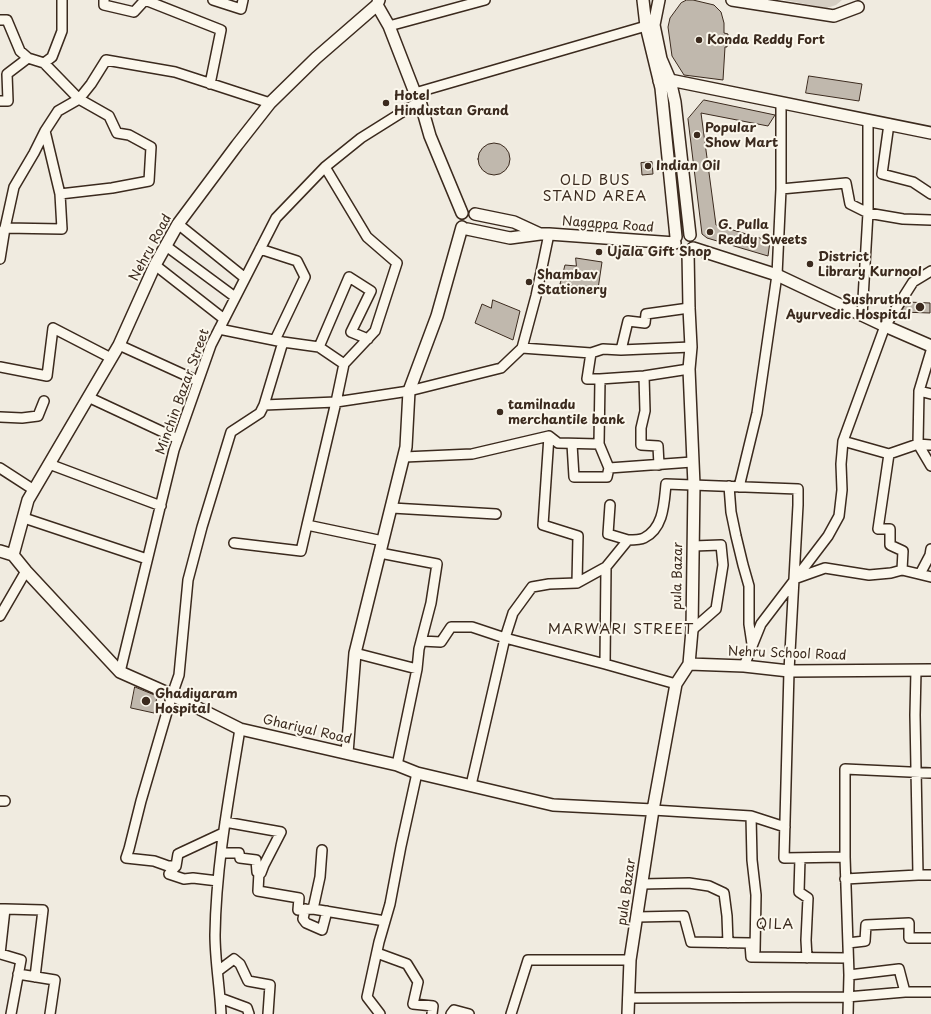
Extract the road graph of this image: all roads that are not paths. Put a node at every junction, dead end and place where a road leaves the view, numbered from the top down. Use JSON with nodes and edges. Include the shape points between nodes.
{"nodes":[{"id":1,"x":62,"y":0,"type":"edge"},
{"id":2,"x":104,"y":0,"type":"edge"},
{"id":3,"x":145,"y":0,"type":"edge"},
{"id":4,"x":213,"y":0,"type":"edge"},
{"id":5,"x":243,"y":0,"type":"edge"},
{"id":6,"x":485,"y":0,"type":"edge"},
{"id":7,"x":643,"y":0,"type":"edge"},
{"id":8,"x":659,"y":0,"type":"edge"},
{"id":9,"x":732,"y":0,"type":"edge"},
{"id":10,"x":378,"y":3,"type":"edge"},
{"id":11,"x":859,"y":3,"type":"edge"},
{"id":12,"x":0,"y":20,"type":"edge"},
{"id":13,"x":389,"y":26,"type":"junction"},
{"id":14,"x":646,"y":26,"type":"junction"},
{"id":15,"x":28,"y":58,"type":"junction"},
{"id":16,"x":44,"y":63,"type":"junction"},
{"id":17,"x":665,"y":80,"type":"junction"},
{"id":18,"x":210,"y":84,"type":"junction"},
{"id":19,"x":418,"y":97,"type":"junction"},
{"id":20,"x":79,"y":99,"type":"junction"},
{"id":21,"x":0,"y":101,"type":"edge"},
{"id":22,"x":270,"y":102,"type":"junction"},
{"id":23,"x":781,"y":102,"type":"junction"},
{"id":24,"x":868,"y":120,"type":"junction"},
{"id":25,"x":889,"y":124,"type":"junction"},
{"id":26,"x":45,"y":131,"type":"junction"},
{"id":27,"x":931,"y":133,"type":"edge"},
{"id":28,"x":325,"y":167,"type":"junction"},
{"id":29,"x":781,"y":189,"type":"junction"},
{"id":30,"x":60,"y":194,"type":"junction"},
{"id":31,"x":931,"y":194,"type":"edge"},
{"id":32,"x":462,"y":213,"type":"junction"},
{"id":33,"x":868,"y":213,"type":"junction"},
{"id":34,"x":475,"y":214,"type":"junction"},
{"id":35,"x":931,"y":220,"type":"edge"},
{"id":36,"x":178,"y":224,"type":"junction"},
{"id":37,"x":5,"y":228,"type":"junction"},
{"id":38,"x":465,"y":228,"type":"junction"},
{"id":39,"x":544,"y":234,"type":"junction"},
{"id":40,"x":690,"y":235,"type":"junction"},
{"id":41,"x":0,"y":236,"type":"edge"},
{"id":42,"x":676,"y":240,"type":"junction"},
{"id":43,"x":166,"y":246,"type":"junction"},
{"id":44,"x":260,"y":249,"type":"junction"},
{"id":45,"x":691,"y":250,"type":"junction"},
{"id":46,"x":0,"y":260,"type":"edge"},
{"id":47,"x":155,"y":265,"type":"junction"},
{"id":48,"x":777,"y":275,"type":"junction"},
{"id":49,"x":929,"y":275,"type":"edge"},
{"id":50,"x":245,"y":278,"type":"junction"},
{"id":51,"x":235,"y":297,"type":"junction"},
{"id":52,"x":689,"y":308,"type":"junction"},
{"id":53,"x":862,"y":316,"type":"junction"},
{"id":54,"x":224,"y":319,"type":"junction"},
{"id":55,"x":885,"y":326,"type":"junction"},
{"id":56,"x":219,"y":329,"type":"junction"},
{"id":57,"x":368,"y":339,"type":"junction"},
{"id":58,"x":279,"y":341,"type":"junction"},
{"id":59,"x":119,"y":345,"type":"junction"},
{"id":60,"x":931,"y":346,"type":"edge"},
{"id":61,"x":319,"y":347,"type":"junction"},
{"id":62,"x":691,"y":347,"type":"junction"},
{"id":63,"x":522,"y":348,"type":"junction"},
{"id":64,"x":621,"y":350,"type":"junction"},
{"id":65,"x":931,"y":351,"type":"edge"},
{"id":66,"x":592,"y":352,"type":"junction"},
{"id":67,"x":111,"y":358,"type":"junction"},
{"id":68,"x":344,"y":364,"type":"junction"},
{"id":69,"x":0,"y":367,"type":"edge"},
{"id":70,"x":689,"y":369,"type":"junction"},
{"id":71,"x":644,"y":376,"type":"junction"},
{"id":72,"x":600,"y":379,"type":"junction"},
{"id":73,"x":198,"y":381,"type":"junction"},
{"id":74,"x":409,"y":391,"type":"junction"},
{"id":75,"x":919,"y":391,"type":"junction"},
{"id":76,"x":931,"y":394,"type":"edge"},
{"id":77,"x":88,"y":397,"type":"junction"},
{"id":78,"x":44,"y":401,"type":"dead end"},
{"id":79,"x":336,"y":402,"type":"junction"},
{"id":80,"x":264,"y":405,"type":"junction"},
{"id":81,"x":0,"y":417,"type":"edge"},
{"id":82,"x":549,"y":436,"type":"junction"},
{"id":83,"x":178,"y":439,"type":"junction"},
{"id":84,"x":843,"y":441,"type":"junction"},
{"id":85,"x":572,"y":444,"type":"junction"},
{"id":86,"x":599,"y":444,"type":"junction"},
{"id":87,"x":918,"y":444,"type":"junction"},
{"id":88,"x":931,"y":445,"type":"edge"},
{"id":89,"x":889,"y":454,"type":"junction"},
{"id":90,"x":404,"y":457,"type":"junction"},
{"id":91,"x":692,"y":462,"type":"junction"},
{"id":92,"x":49,"y":464,"type":"junction"},
{"id":93,"x":659,"y":465,"type":"junction"},
{"id":94,"x":931,"y":466,"type":"edge"},
{"id":95,"x":0,"y":468,"type":"edge"},
{"id":96,"x":609,"y":468,"type":"junction"},
{"id":97,"x":694,"y":485,"type":"junction"},
{"id":98,"x":729,"y":486,"type":"junction"},
{"id":99,"x":739,"y":487,"type":"junction"},
{"id":100,"x":34,"y":490,"type":"junction"},
{"id":101,"x":610,"y":505,"type":"dead end"},
{"id":102,"x":160,"y":506,"type":"junction"},
{"id":103,"x":392,"y":508,"type":"junction"},
{"id":104,"x":496,"y":514,"type":"dead end"},
{"id":105,"x":24,"y":518,"type":"junction"},
{"id":106,"x":307,"y":525,"type":"junction"},
{"id":107,"x":628,"y":540,"type":"junction"},
{"id":108,"x":383,"y":541,"type":"junction"},
{"id":109,"x":234,"y":543,"type":"dead end"},
{"id":110,"x":693,"y":546,"type":"junction"},
{"id":111,"x":931,"y":550,"type":"edge"},
{"id":112,"x":0,"y":551,"type":"edge"},
{"id":113,"x":380,"y":553,"type":"junction"},
{"id":114,"x":13,"y":555,"type":"junction"},
{"id":115,"x":147,"y":559,"type":"junction"},
{"id":116,"x":606,"y":567,"type":"junction"},
{"id":117,"x":902,"y":570,"type":"junction"},
{"id":118,"x":26,"y":571,"type":"junction"},
{"id":119,"x":920,"y":574,"type":"junction"},
{"id":120,"x":931,"y":577,"type":"edge"},
{"id":121,"x":794,"y":579,"type":"junction"},
{"id":122,"x":577,"y":583,"type":"junction"},
{"id":123,"x":0,"y":616,"type":"edge"},
{"id":124,"x":692,"y":630,"type":"junction"},
{"id":125,"x":505,"y":638,"type":"junction"},
{"id":126,"x":420,"y":641,"type":"junction"},
{"id":127,"x":752,"y":644,"type":"junction"},
{"id":128,"x":355,"y":653,"type":"junction"},
{"id":129,"x":605,"y":664,"type":"junction"},
{"id":130,"x":689,"y":664,"type":"junction"},
{"id":131,"x":744,"y":666,"type":"junction"},
{"id":132,"x":417,"y":669,"type":"junction"},
{"id":133,"x":916,"y":670,"type":"junction"},
{"id":134,"x":931,"y":670,"type":"edge"},
{"id":135,"x":789,"y":671,"type":"junction"},
{"id":136,"x":120,"y":672,"type":"junction"},
{"id":137,"x":676,"y":684,"type":"junction"},
{"id":138,"x":172,"y":695,"type":"junction"},
{"id":139,"x":240,"y":729,"type":"junction"},
{"id":140,"x":348,"y":753,"type":"junction"},
{"id":141,"x":397,"y":765,"type":"junction"},
{"id":142,"x":417,"y":773,"type":"junction"},
{"id":143,"x":916,"y":773,"type":"junction"},
{"id":144,"x":931,"y":773,"type":"edge"},
{"id":145,"x":471,"y":785,"type":"junction"},
{"id":146,"x":653,"y":810,"type":"junction"},
{"id":147,"x":751,"y":816,"type":"junction"},
{"id":148,"x":225,"y":822,"type":"junction"},
{"id":149,"x":785,"y":827,"type":"junction"},
{"id":150,"x":223,"y":833,"type":"junction"},
{"id":151,"x":322,"y":850,"type":"dead end"},
{"id":152,"x":221,"y":853,"type":"junction"},
{"id":153,"x":845,"y":857,"type":"junction"},
{"id":154,"x":800,"y":858,"type":"junction"},
{"id":155,"x":176,"y":866,"type":"junction"},
{"id":156,"x":259,"y":872,"type":"junction"},
{"id":157,"x":918,"y":875,"type":"junction"},
{"id":158,"x":931,"y":875,"type":"edge"},
{"id":159,"x":845,"y":880,"type":"junction"},
{"id":160,"x":218,"y":881,"type":"junction"},
{"id":161,"x":642,"y":884,"type":"junction"},
{"id":162,"x":3,"y":909,"type":"edge"},
{"id":163,"x":309,"y":909,"type":"junction"},
{"id":164,"x":327,"y":912,"type":"junction"},
{"id":165,"x":637,"y":917,"type":"junction"},
{"id":166,"x":385,"y":921,"type":"junction"},
{"id":167,"x":931,"y":938,"type":"edge"},
{"id":168,"x":728,"y":943,"type":"junction"},
{"id":169,"x":848,"y":943,"type":"junction"},
{"id":170,"x":377,"y":953,"type":"junction"},
{"id":171,"x":0,"y":955,"type":"edge"},
{"id":172,"x":755,"y":957,"type":"junction"},
{"id":173,"x":807,"y":958,"type":"junction"},
{"id":174,"x":848,"y":958,"type":"junction"},
{"id":175,"x":630,"y":960,"type":"junction"},
{"id":176,"x":218,"y":972,"type":"junction"},
{"id":177,"x":18,"y":974,"type":"junction"},
{"id":178,"x":849,"y":975,"type":"junction"},
{"id":179,"x":35,"y":977,"type":"junction"},
{"id":180,"x":905,"y":992,"type":"junction"},
{"id":181,"x":931,"y":992,"type":"edge"},
{"id":182,"x":847,"y":997,"type":"junction"},
{"id":183,"x":220,"y":998,"type":"junction"},
{"id":184,"x":628,"y":998,"type":"junction"},
{"id":185,"x":10,"y":1014,"type":"edge"},
{"id":186,"x":50,"y":1014,"type":"edge"},
{"id":187,"x":221,"y":1014,"type":"edge"},
{"id":188,"x":249,"y":1014,"type":"edge"},
{"id":189,"x":268,"y":1014,"type":"edge"},
{"id":190,"x":380,"y":1014,"type":"edge"},
{"id":191,"x":432,"y":1014,"type":"edge"},
{"id":192,"x":451,"y":1014,"type":"edge"},
{"id":193,"x":469,"y":1014,"type":"edge"},
{"id":194,"x":511,"y":1014,"type":"edge"},
{"id":195,"x":628,"y":1014,"type":"edge"},
{"id":196,"x":848,"y":1014,"type":"edge"}],
"edges":[{"from":1,"to":16,"type":"street","via":[[62,31],[52,57]]},
{"from":2,"to":3,"type":"street","via":[[104,5],[134,12]]},
{"from":3,"to":18,"type":"street","via":[[221,30]]},
{"from":4,"to":5,"type":"street","via":[[241,10]]},
{"from":6,"to":13,"type":"street"},
{"from":7,"to":14,"type":"street"},
{"from":8,"to":17,"type":"street","via":[[654,25]]},
{"from":9,"to":11,"type":"street","via":[[834,16]]},
{"from":10,"to":13,"type":"street"},
{"from":10,"to":22,"type":"street","name":"Nehru Road"},
{"from":12,"to":15,"type":"street","via":[[8,20],[20,51]]},
{"from":13,"to":19,"type":"street"},
{"from":14,"to":17,"type":"street"},
{"from":14,"to":19,"type":"street","name":"Minchin Bazar Street"},
{"from":15,"to":16,"type":"street"},
{"from":15,"to":21,"type":"street","via":[[7,74],[8,101]]},
{"from":16,"to":20,"type":"street"},
{"from":17,"to":23,"type":"street"},
{"from":17,"to":40,"type":"street","via":[[675,102]]},
{"from":17,"to":42,"type":"street"},
{"from":18,"to":20,"type":"street","via":[[175,72],[106,60]]},
{"from":18,"to":22,"type":"street"},
{"from":19,"to":28,"type":"street","name":"Minchin Bazar Street"},
{"from":19,"to":32,"type":"street","via":[[430,136]]},
{"from":20,"to":26,"type":"street","via":[[58,111]]},
{"from":20,"to":30,"type":"street","via":[[109,116],[117,132],[129,135],[151,147],[149,181]]},
{"from":22,"to":36,"type":"street","name":"Nehru Road"},
{"from":23,"to":24,"type":"street"},
{"from":23,"to":29,"type":"street"},
{"from":24,"to":25,"type":"street"},
{"from":24,"to":33,"type":"street"},
{"from":25,"to":27,"type":"street"},
{"from":25,"to":31,"type":"street","via":[[882,174],[914,182]]},
{"from":26,"to":30,"type":"street"},
{"from":26,"to":37,"type":"street","via":[[14,187]]},
{"from":28,"to":44,"type":"street","name":"Minchin Bazar Street","via":[[276,218]]},
{"from":28,"to":57,"type":"street","via":[[367,237],[397,263],[375,331]]},
{"from":29,"to":33,"type":"street","via":[[846,183],[850,204]]},
{"from":29,"to":48,"type":"street"},
{"from":30,"to":37,"type":"street","via":[[62,229]]},
{"from":32,"to":34,"type":"street","via":[[470,211]]},
{"from":32,"to":38,"type":"street","via":[[459,222]]},
{"from":33,"to":35,"type":"street","via":[[903,219]]},
{"from":33,"to":53,"type":"street"},
{"from":34,"to":38,"type":"street","via":[[477,220],[473,228]]},
{"from":34,"to":39,"type":"street","via":[[514,222]]},
{"from":36,"to":43,"type":"street","name":"Nehru Road"},
{"from":36,"to":50,"type":"street"},
{"from":37,"to":41,"type":"street"},
{"from":37,"to":46,"type":"street"},
{"from":38,"to":39,"type":"street","via":[[510,238]]},
{"from":38,"to":74,"type":"street","via":[[437,316]]},
{"from":39,"to":42,"type":"street","name":"Nagappa Road"},
{"from":39,"to":63,"type":"street","via":[[536,296]]},
{"from":40,"to":42,"type":"street","via":[[682,233]]},
{"from":40,"to":45,"type":"street","via":[[694,242]]},
{"from":42,"to":45,"type":"street","via":[[679,251]]},
{"from":43,"to":47,"type":"street","name":"Nehru Road"},
{"from":43,"to":51,"type":"street"},
{"from":44,"to":50,"type":"street","name":"Minchin Bazar Street"},
{"from":44,"to":58,"type":"street","via":[[297,261],[305,277]]},
{"from":45,"to":48,"type":"street"},
{"from":45,"to":52,"type":"street","name":"pula Bazar"},
{"from":47,"to":54,"type":"street"},
{"from":47,"to":59,"type":"street","name":"Nehru Road"},
{"from":48,"to":53,"type":"street"},
{"from":48,"to":99,"type":"street","via":[[757,413]]},
{"from":49,"to":55,"type":"street","via":[[914,282]]},
{"from":50,"to":51,"type":"street","name":"Minchin Bazar Street"},
{"from":51,"to":54,"type":"street","name":"Minchin Bazar Street"},
{"from":52,"to":62,"type":"street","name":"pula Bazar"},
{"from":52,"to":64,"type":"street","via":[[646,314],[645,323],[628,321]]},
{"from":53,"to":55,"type":"street"},
{"from":54,"to":56,"type":"street","name":"Minchin Bazar Street"},
{"from":55,"to":60,"type":"street"},
{"from":55,"to":84,"type":"street"},
{"from":56,"to":58,"type":"street"},
{"from":56,"to":73,"type":"street","name":"Minchin Bazar Street"},
{"from":57,"to":61,"type":"street","via":[[351,332],[371,291],[349,277]]},
{"from":57,"to":68,"type":"street"},
{"from":58,"to":61,"type":"street"},
{"from":58,"to":80,"type":"street"},
{"from":59,"to":67,"type":"street","name":"Nehru Road"},
{"from":59,"to":73,"type":"street"},
{"from":61,"to":68,"type":"street"},
{"from":62,"to":64,"type":"street"},
{"from":62,"to":70,"type":"street","name":"pula Bazar"},
{"from":63,"to":66,"type":"street"},
{"from":63,"to":74,"type":"street","via":[[501,368]]},
{"from":64,"to":66,"type":"street","via":[[603,349]]},
{"from":65,"to":75,"type":"street"},
{"from":66,"to":72,"type":"street","via":[[587,379]]},
{"from":67,"to":69,"type":"street","via":[[53,328],[47,376]]},
{"from":67,"to":77,"type":"street","name":"Nehru Road"},
{"from":68,"to":79,"type":"street"},
{"from":70,"to":71,"type":"street"},
{"from":70,"to":91,"type":"street","name":"pula Bazar"},
{"from":71,"to":72,"type":"street"},
{"from":71,"to":93,"type":"street","via":[[645,411],[641,445],[658,446]]},
{"from":72,"to":86,"type":"street"},
{"from":73,"to":83,"type":"street","name":"Minchin Bazar Street"},
{"from":74,"to":79,"type":"street"},
{"from":74,"to":90,"type":"street"},
{"from":75,"to":76,"type":"street"},
{"from":75,"to":87,"type":"street"},
{"from":77,"to":83,"type":"street"},
{"from":77,"to":92,"type":"street","name":"Nehru Road"},
{"from":78,"to":81,"type":"street","via":[[38,416]]},
{"from":79,"to":80,"type":"street"},
{"from":79,"to":106,"type":"street"},
{"from":80,"to":138,"type":"street","via":[[260,413],[231,432],[188,580],[179,675]]},
{"from":82,"to":85,"type":"street","via":[[558,444]]},
{"from":82,"to":90,"type":"street","via":[[472,454]]},
{"from":82,"to":122,"type":"street","via":[[543,526],[578,536]]},
{"from":83,"to":102,"type":"street","name":"Minchin Bazar Street"},
{"from":84,"to":89,"type":"street"},
{"from":84,"to":121,"type":"street","via":[[839,516],[828,536]]},
{"from":85,"to":86,"type":"street"},
{"from":85,"to":96,"type":"street","via":[[574,477],[607,477]]},
{"from":86,"to":96,"type":"street"},
{"from":87,"to":88,"type":"street"},
{"from":87,"to":89,"type":"street"},
{"from":87,"to":94,"type":"street"},
{"from":89,"to":117,"type":"street","via":[[878,529],[890,529],[890,545],[903,551]]},
{"from":90,"to":103,"type":"street"},
{"from":91,"to":93,"type":"street"},
{"from":91,"to":97,"type":"street","name":"pula Bazar"},
{"from":92,"to":100,"type":"street","name":"Nehru Road"},
{"from":92,"to":102,"type":"street"},
{"from":93,"to":96,"type":"street"},
{"from":95,"to":100,"type":"street"},
{"from":97,"to":98,"type":"street"},
{"from":97,"to":107,"type":"street","via":[[666,484],[663,512],[655,530],[643,538]]},
{"from":97,"to":110,"type":"street","name":"pula Bazar"},
{"from":98,"to":99,"type":"street"},
{"from":98,"to":127,"type":"street","via":[[731,512],[749,586]]},
{"from":99,"to":121,"type":"street","via":[[798,489]]},
{"from":100,"to":105,"type":"street","name":"Nehru Road","via":[[28,500]]},
{"from":101,"to":107,"type":"street","via":[[608,534]]},
{"from":102,"to":115,"type":"street","name":"Minchin Bazar Street"},
{"from":103,"to":104,"type":"street"},
{"from":103,"to":108,"type":"street"},
{"from":105,"to":114,"type":"street","name":"Nehru Road"},
{"from":105,"to":115,"type":"street"},
{"from":106,"to":108,"type":"street"},
{"from":106,"to":109,"type":"street","via":[[301,551]]},
{"from":107,"to":116,"type":"street"},
{"from":108,"to":113,"type":"street"},
{"from":110,"to":124,"type":"street","name":"pula Bazar"},
{"from":110,"to":124,"type":"street","via":[[721,545],[723,565],[716,609]]},
{"from":111,"to":119,"type":"street"},
{"from":112,"to":114,"type":"street"},
{"from":113,"to":126,"type":"street","via":[[437,564]]},
{"from":113,"to":128,"type":"street"},
{"from":114,"to":118,"type":"street","name":"Ghariyal Road"},
{"from":115,"to":136,"type":"street","name":"Minchin Bazar Street"},
{"from":116,"to":122,"type":"street"},
{"from":116,"to":129,"type":"street"},
{"from":117,"to":119,"type":"street"},
{"from":117,"to":121,"type":"street","via":[[869,575],[825,568]]},
{"from":118,"to":123,"type":"street"},
{"from":118,"to":136,"type":"street","name":"Ghariyal Road"},
{"from":119,"to":120,"type":"street"},
{"from":121,"to":127,"type":"street","via":[[761,624]]},
{"from":121,"to":135,"type":"street"},
{"from":122,"to":125,"type":"street","via":[[532,587],[513,613]]},
{"from":124,"to":130,"type":"street","name":"pula Bazar"},
{"from":125,"to":126,"type":"street","via":[[472,627],[452,626],[441,642]]},
{"from":125,"to":129,"type":"street"},
{"from":125,"to":145,"type":"street"},
{"from":126,"to":132,"type":"street"},
{"from":127,"to":131,"type":"street"},
{"from":128,"to":132,"type":"street"},
{"from":128,"to":140,"type":"street"},
{"from":129,"to":137,"type":"street"},
{"from":130,"to":131,"type":"street","name":"Nehru School Road"},
{"from":130,"to":137,"type":"street","name":"pula Bazar"},
{"from":131,"to":135,"type":"street","name":"Nehru School Road"},
{"from":132,"to":141,"type":"street"},
{"from":133,"to":134,"type":"street","name":"Nehru School Road"},
{"from":133,"to":135,"type":"street","name":"Nehru School Road"},
{"from":133,"to":143,"type":"street"},
{"from":135,"to":149,"type":"street"},
{"from":136,"to":138,"type":"street","name":"Ghariyal Road"},
{"from":137,"to":146,"type":"street","name":"pula Bazar"},
{"from":138,"to":139,"type":"street","name":"Ghariyal Road"},
{"from":138,"to":155,"type":"street","via":[[126,858]]},
{"from":139,"to":140,"type":"street","name":"Ghariyal Road"},
{"from":139,"to":148,"type":"street"},
{"from":140,"to":141,"type":"street","name":"Ghariyal Road"},
{"from":141,"to":142,"type":"street","name":"Ghariyal Road"},
{"from":142,"to":145,"type":"street","name":"Ghariyal Road"},
{"from":142,"to":166,"type":"street"},
{"from":143,"to":144,"type":"street"},
{"from":143,"to":153,"type":"street","via":[[845,769]]},
{"from":143,"to":157,"type":"street"},
{"from":145,"to":146,"type":"street","name":"Ghariyal Road","via":[[553,805]]},
{"from":146,"to":147,"type":"street"},
{"from":146,"to":161,"type":"street","name":"pula Bazar"},
{"from":147,"to":149,"type":"street"},
{"from":147,"to":172,"type":"street","via":[[756,895]]},
{"from":148,"to":150,"type":"street"},
{"from":148,"to":156,"type":"street","via":[[281,832],[262,873]]},
{"from":149,"to":154,"type":"street","via":[[784,858]]},
{"from":150,"to":152,"type":"street"},
{"from":150,"to":155,"type":"street","via":[[178,854]]},
{"from":151,"to":163,"type":"street","via":[[320,877]]},
{"from":152,"to":156,"type":"street","via":[[239,853],[240,858],[256,860]]},
{"from":152,"to":160,"type":"street"},
{"from":153,"to":154,"type":"street"},
{"from":153,"to":159,"type":"street"},
{"from":154,"to":173,"type":"street","via":[[799,892],[808,898]]},
{"from":155,"to":160,"type":"street","via":[[169,874],[184,879]]},
{"from":156,"to":163,"type":"street","via":[[258,891],[299,898],[298,910]]},
{"from":157,"to":158,"type":"street"},
{"from":157,"to":159,"type":"street"},
{"from":159,"to":169,"type":"street"},
{"from":160,"to":176,"type":"street","via":[[215,936]]},
{"from":161,"to":165,"type":"street","name":"pula Bazar"},
{"from":161,"to":168,"type":"street","via":[[689,883],[709,886],[724,893]]},
{"from":162,"to":171,"type":"street"},
{"from":162,"to":179,"type":"street","via":[[43,910]]},
{"from":163,"to":164,"type":"street"},
{"from":163,"to":164,"type":"street","via":[[303,919],[322,930]]},
{"from":164,"to":166,"type":"street"},
{"from":165,"to":168,"type":"street","via":[[684,916],[691,942]]},
{"from":165,"to":175,"type":"street","name":"pula Bazar"},
{"from":166,"to":170,"type":"street"},
{"from":167,"to":169,"type":"street","via":[[909,938],[910,923],[866,925],[865,941]]},
{"from":168,"to":172,"type":"street","via":[[750,944],[751,957]]},
{"from":169,"to":174,"type":"street"},
{"from":170,"to":190,"type":"street","via":[[367,997]]},
{"from":170,"to":191,"type":"street","via":[[407,964],[418,982],[413,1004],[433,1006]]},
{"from":171,"to":177,"type":"street","via":[[21,960]]},
{"from":172,"to":173,"type":"street"},
{"from":173,"to":174,"type":"street"},
{"from":174,"to":178,"type":"street"},
{"from":175,"to":184,"type":"street","name":"pula Bazar"},
{"from":175,"to":194,"type":"street","via":[[528,960]]},
{"from":176,"to":183,"type":"street"},
{"from":176,"to":189,"type":"street","via":[[234,959],[240,964],[248,981],[270,985]]},
{"from":177,"to":179,"type":"street"},
{"from":177,"to":185,"type":"street"},
{"from":178,"to":180,"type":"street","via":[[899,969]]},
{"from":178,"to":182,"type":"street"},
{"from":179,"to":186,"type":"street","via":[[55,980]]},
{"from":180,"to":181,"type":"street"},
{"from":180,"to":182,"type":"street"},
{"from":182,"to":184,"type":"street"},
{"from":182,"to":196,"type":"street"},
{"from":183,"to":187,"type":"street"},
{"from":183,"to":188,"type":"street","via":[[247,1008]]},
{"from":184,"to":195,"type":"street","name":"pula Bazar"},
{"from":192,"to":193,"type":"street","via":[[454,1010]]}]}
